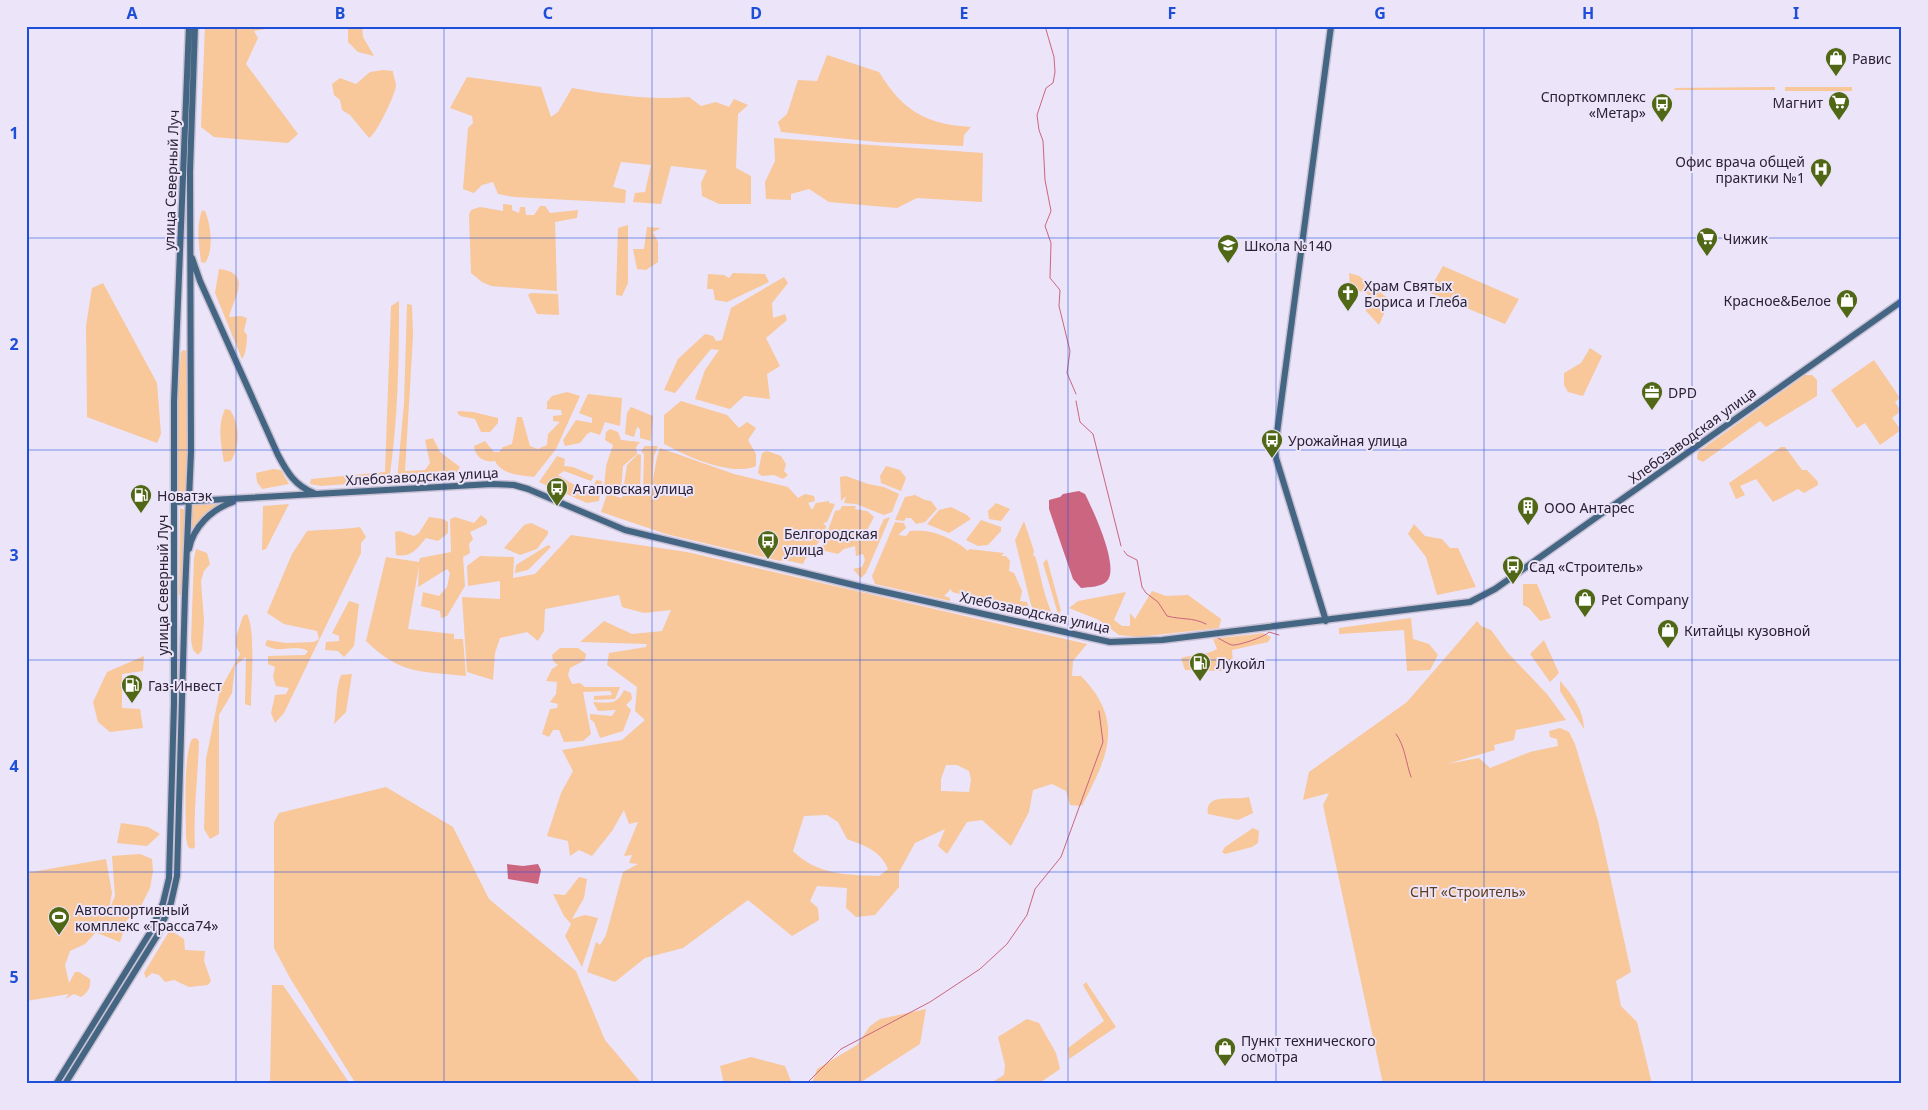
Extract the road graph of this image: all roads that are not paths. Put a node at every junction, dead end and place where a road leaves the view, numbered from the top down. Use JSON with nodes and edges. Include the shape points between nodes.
{"nodes":[{"id":1,"x":188,"y":26,"type":"edge"},
{"id":2,"x":195,"y":26,"type":"edge"},
{"id":3,"x":1331,"y":26,"type":"edge"},
{"id":4,"x":189,"y":251,"type":"junction"},
{"id":5,"x":1902,"y":301,"type":"edge"},
{"id":6,"x":178,"y":349,"type":"junction"},
{"id":7,"x":191,"y":350,"type":"junction"},
{"id":8,"x":318,"y":494,"type":"junction"},
{"id":9,"x":242,"y":499,"type":"junction"},
{"id":10,"x":188,"y":501,"type":"junction"},
{"id":11,"x":175,"y":502,"type":"junction"},
{"id":12,"x":186,"y":558,"type":"junction"},
{"id":13,"x":174,"y":592,"type":"junction"},
{"id":14,"x":185,"y":593,"type":"junction"},
{"id":15,"x":1326,"y":621,"type":"junction"},
{"id":16,"x":56,"y":1084,"type":"edge"},
{"id":17,"x":66,"y":1084,"type":"edge"}],
"edges":[{"from":1,"to":6,"type":"main road","name":"улица Северный Луч"},
{"from":2,"to":4,"type":"main road","name":"улица Северный Луч"},
{"from":3,"to":15,"type":"main road","via":[[1275,448]]},
{"from":4,"to":7,"type":"main road","name":"улица Северный Луч"},
{"from":4,"to":8,"type":"main road","via":[[278,455],[292,480]]},
{"from":5,"to":15,"type":"main road","name":"Хлебозаводская улица","via":[[1495,590],[1470,602]]},
{"from":6,"to":7,"type":"main road","via":[[186,344]]},
{"from":6,"to":11,"type":"main road","name":"улица Северный Луч","via":[[174,401]]},
{"from":7,"to":10,"type":"main road","name":"улица Северный Луч"},
{"from":8,"to":9,"type":"main road","name":"Хлебозаводская улица"},
{"from":8,"to":15,"type":"main road","name":"Хлебозаводская улица","via":[[514,485],[625,530],[1110,642]]},
{"from":9,"to":10,"type":"main road","name":"Хлебозаводская улица"},
{"from":9,"to":12,"type":"main road","via":[[222,506],[204,521]]},
{"from":10,"to":11,"type":"main road","name":"Хлебозаводская улица"},
{"from":10,"to":12,"type":"main road","name":"улица Северный Луч"},
{"from":11,"to":13,"type":"main road","name":"улица Северный Луч"},
{"from":12,"to":14,"type":"main road","name":"улица Северный Луч"},
{"from":13,"to":14,"type":"main road","via":[[180,598]]},
{"from":13,"to":16,"type":"main road","name":"улица Северный Луч","via":[[174,719],[166,891],[151,931]]},
{"from":14,"to":17,"type":"main road","name":"улица Северный Луч","via":[[178,861],[173,896],[153,944]]}]}
